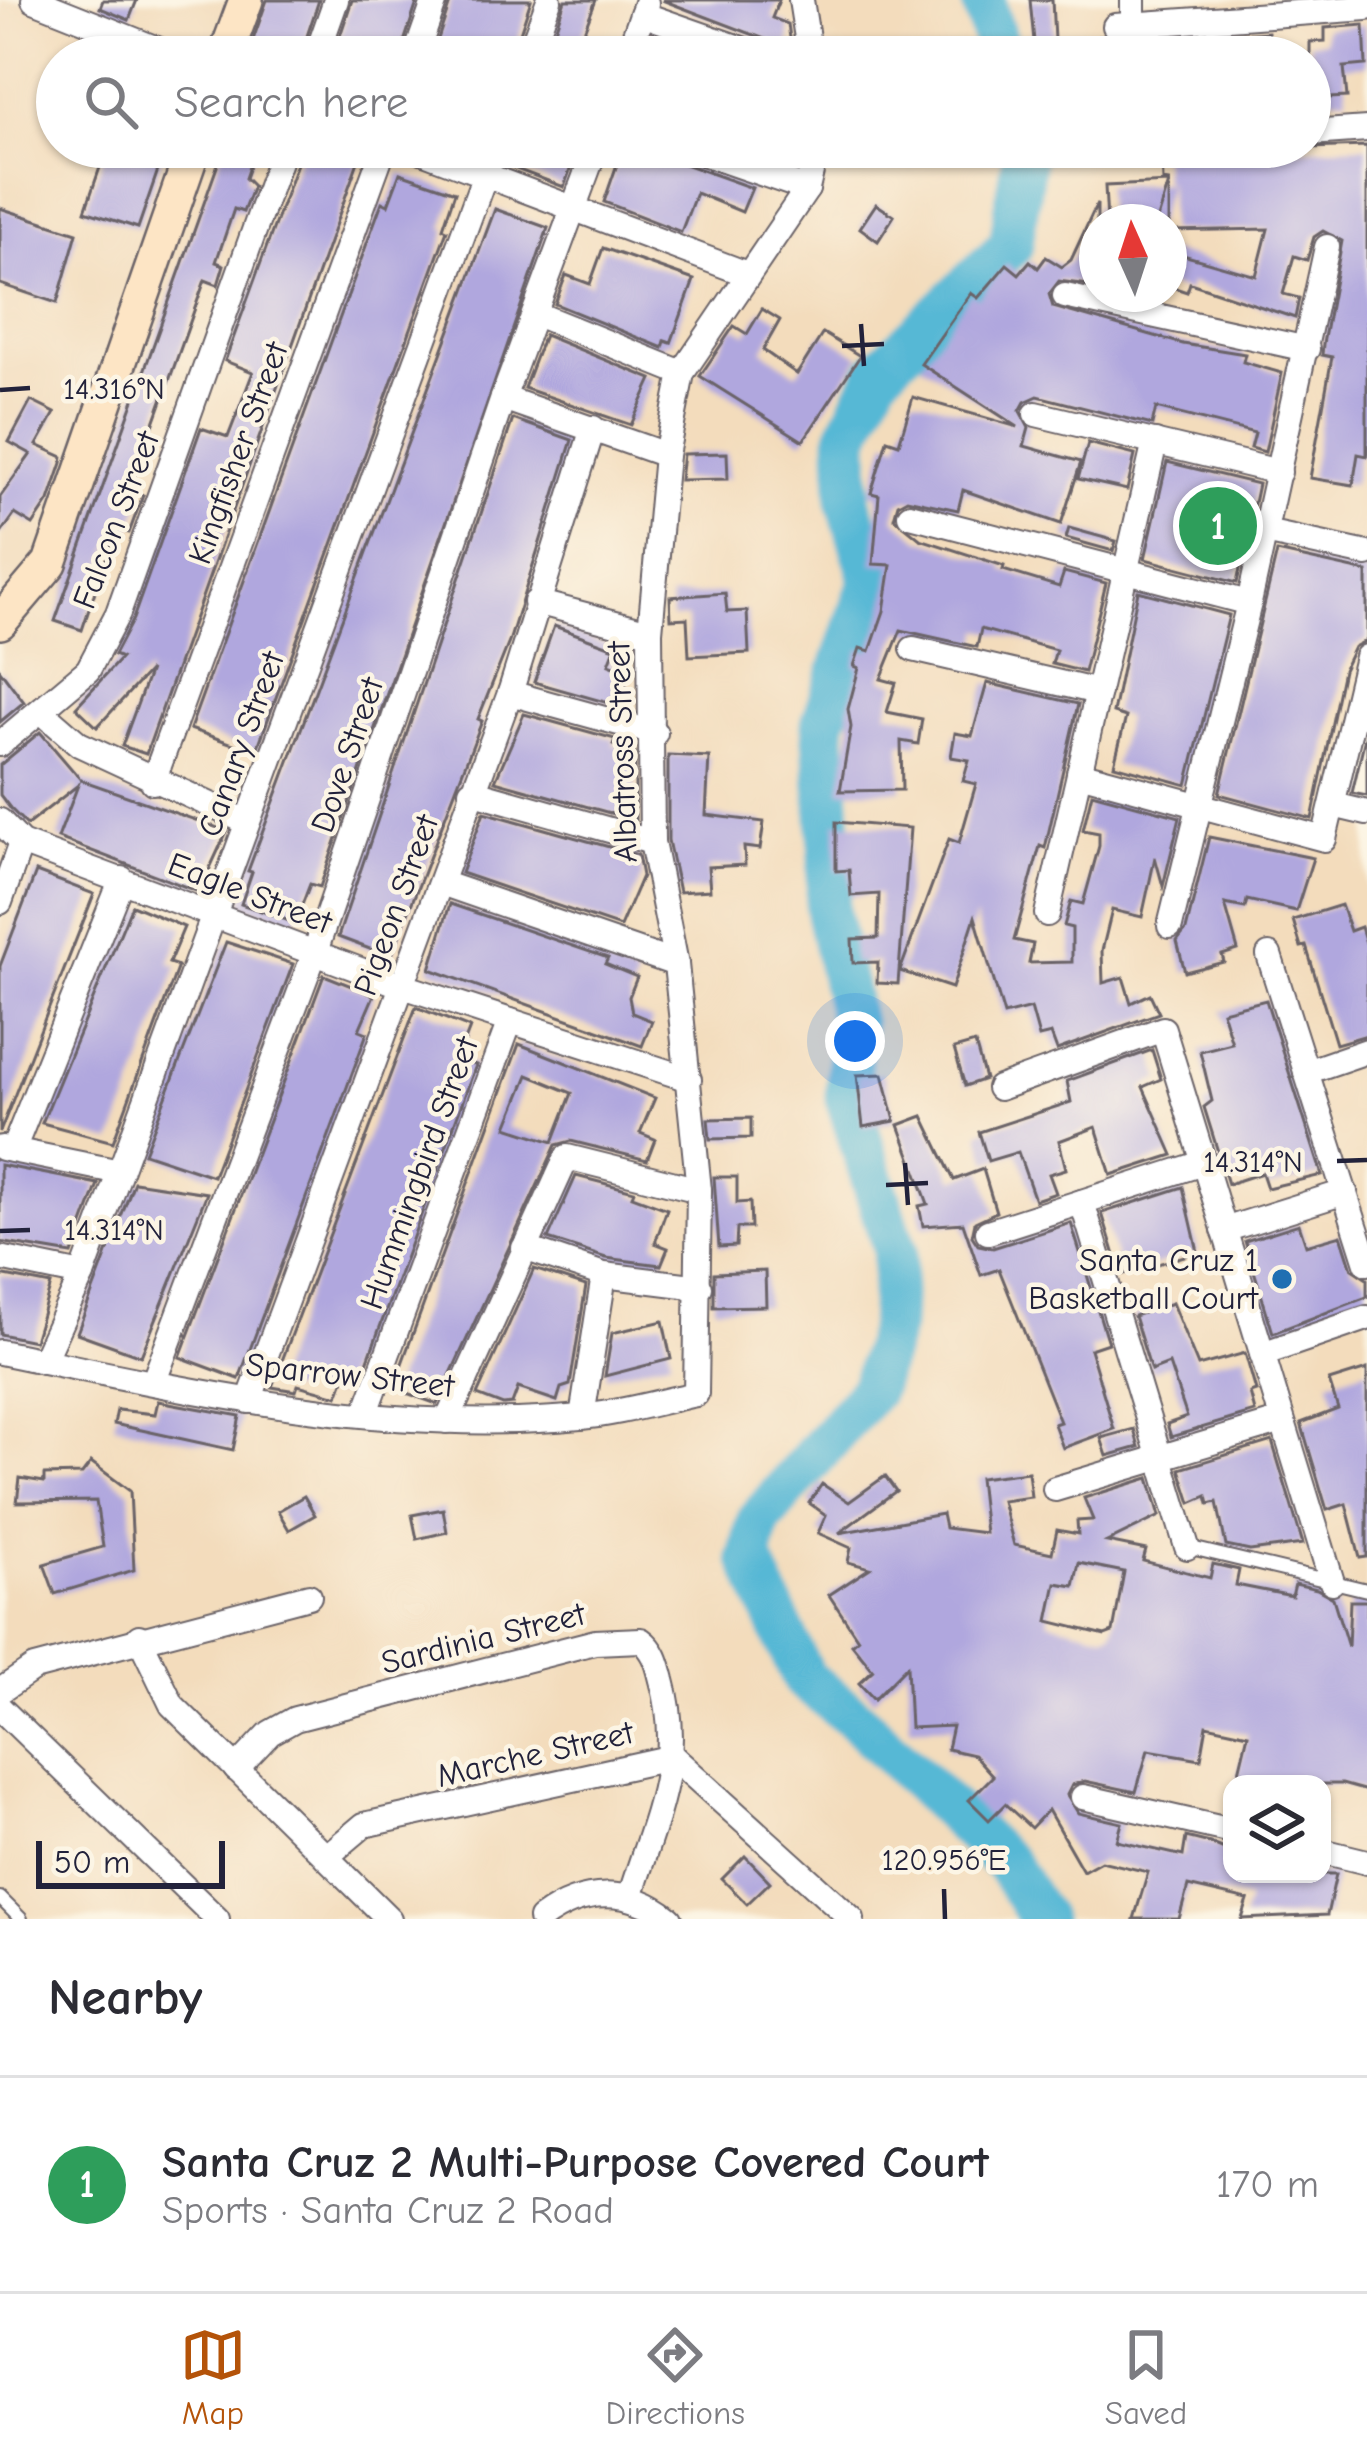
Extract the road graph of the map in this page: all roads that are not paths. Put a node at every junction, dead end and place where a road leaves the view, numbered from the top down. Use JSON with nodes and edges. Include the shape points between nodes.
{"nodes":[{"id":1,"x":34,"y":0,"type":"edge"},
{"id":2,"x":246,"y":0,"type":"edge"},
{"id":3,"x":336,"y":0,"type":"edge"},
{"id":4,"x":435,"y":0,"type":"edge"},
{"id":5,"x":549,"y":0,"type":"edge"},
{"id":6,"x":801,"y":0,"type":"edge"},
{"id":7,"x":645,"y":7,"type":"edge"},
{"id":8,"x":1264,"y":7,"type":"edge"},
{"id":9,"x":1367,"y":8,"type":"edge"},
{"id":10,"x":1127,"y":17,"type":"edge"},
{"id":11,"x":124,"y":36,"type":"edge"},
{"id":12,"x":233,"y":36,"type":"edge"},
{"id":13,"x":323,"y":36,"type":"edge"},
{"id":14,"x":423,"y":36,"type":"edge"},
{"id":15,"x":536,"y":36,"type":"edge"},
{"id":16,"x":635,"y":36,"type":"edge"},
{"id":17,"x":715,"y":36,"type":"edge"},
{"id":18,"x":807,"y":36,"type":"edge"},
{"id":19,"x":1367,"y":129,"type":"edge"},
{"id":20,"x":1331,"y":132,"type":"edge"},
{"id":21,"x":187,"y":168,"type":"edge"},
{"id":22,"x":277,"y":168,"type":"edge"},
{"id":23,"x":376,"y":168,"type":"edge"},
{"id":24,"x":464,"y":168,"type":"edge"},
{"id":25,"x":487,"y":168,"type":"edge"},
{"id":26,"x":590,"y":168,"type":"edge"},
{"id":27,"x":746,"y":168,"type":"edge"},
{"id":28,"x":812,"y":168,"type":"edge"},
{"id":29,"x":484,"y":176,"type":"junction"},
{"id":30,"x":807,"y":189,"type":"junction"},
{"id":31,"x":576,"y":212,"type":"junction"},
{"id":32,"x":1327,"y":247,"type":"dead end"},
{"id":33,"x":747,"y":274,"type":"junction"},
{"id":34,"x":1066,"y":296,"type":"dead end"},
{"id":35,"x":536,"y":314,"type":"junction"},
{"id":36,"x":1307,"y":349,"type":"junction"},
{"id":37,"x":682,"y":373,"type":"junction"},
{"id":38,"x":503,"y":398,"type":"junction"},
{"id":39,"x":1036,"y":414,"type":"dead end"},
{"id":40,"x":593,"y":428,"type":"junction"},
{"id":41,"x":1155,"y":442,"type":"junction"},
{"id":42,"x":666,"y":455,"type":"junction"},
{"id":43,"x":1279,"y":472,"type":"junction"},
{"id":44,"x":910,"y":515,"type":"dead end"},
{"id":45,"x":1265,"y":532,"type":"junction"},
{"id":46,"x":1367,"y":554,"type":"edge"},
{"id":47,"x":1126,"y":571,"type":"junction"},
{"id":48,"x":536,"y":602,"type":"junction"},
{"id":49,"x":1249,"y":603,"type":"junction"},
{"id":50,"x":0,"y":622,"type":"edge"},
{"id":51,"x":650,"y":632,"type":"junction"},
{"id":52,"x":914,"y":649,"type":"dead end"},
{"id":53,"x":1367,"y":657,"type":"edge"},
{"id":54,"x":1098,"y":692,"type":"junction"},
{"id":55,"x":510,"y":693,"type":"junction"},
{"id":56,"x":41,"y":711,"type":"junction"},
{"id":57,"x":655,"y":734,"type":"junction"},
{"id":58,"x":0,"y":744,"type":"edge"},
{"id":59,"x":1079,"y":773,"type":"junction"},
{"id":60,"x":153,"y":782,"type":"junction"},
{"id":61,"x":471,"y":790,"type":"junction"},
{"id":62,"x":1200,"y":804,"type":"junction"},
{"id":63,"x":1333,"y":805,"type":"junction"},
{"id":64,"x":1367,"y":812,"type":"edge"},
{"id":65,"x":0,"y":821,"type":"edge"},
{"id":66,"x":248,"y":822,"type":"junction"},
{"id":67,"x":652,"y":842,"type":"junction"},
{"id":68,"x":21,"y":843,"type":"junction"},
{"id":69,"x":122,"y":879,"type":"junction"},
{"id":70,"x":441,"y":884,"type":"junction"},
{"id":71,"x":0,"y":902,"type":"edge"},
{"id":72,"x":1047,"y":914,"type":"dead end"},
{"id":73,"x":213,"y":917,"type":"junction"},
{"id":74,"x":1170,"y":926,"type":"dead end"},
{"id":75,"x":315,"y":952,"type":"junction"},
{"id":76,"x":1269,"y":955,"type":"dead end"},
{"id":77,"x":676,"y":964,"type":"junction"},
{"id":78,"x":403,"y":986,"type":"junction"},
{"id":79,"x":510,"y":1021,"type":"junction"},
{"id":80,"x":1367,"y":1052,"type":"edge"},
{"id":81,"x":1306,"y":1072,"type":"junction"},
{"id":82,"x":689,"y":1079,"type":"junction"},
{"id":83,"x":999,"y":1088,"type":"dead end"},
{"id":84,"x":6,"y":1149,"type":"edge"},
{"id":85,"x":1203,"y":1163,"type":"junction"},
{"id":86,"x":115,"y":1172,"type":"junction"},
{"id":87,"x":699,"y":1190,"type":"junction"},
{"id":88,"x":1345,"y":1192,"type":"junction"},
{"id":89,"x":1082,"y":1202,"type":"junction"},
{"id":90,"x":1224,"y":1230,"type":"junction"},
{"id":91,"x":988,"y":1232,"type":"dead end"},
{"id":92,"x":524,"y":1248,"type":"junction"},
{"id":93,"x":0,"y":1258,"type":"edge"},
{"id":94,"x":1367,"y":1263,"type":"edge"},
{"id":95,"x":82,"y":1275,"type":"junction"},
{"id":96,"x":604,"y":1275,"type":"junction"},
{"id":97,"x":700,"y":1287,"type":"junction"},
{"id":98,"x":1367,"y":1318,"type":"edge"},
{"id":99,"x":0,"y":1352,"type":"edge"},
{"id":100,"x":1262,"y":1354,"type":"junction"},
{"id":101,"x":43,"y":1360,"type":"junction"},
{"id":102,"x":154,"y":1381,"type":"junction"},
{"id":103,"x":696,"y":1394,"type":"joint"},
{"id":104,"x":249,"y":1401,"type":"junction"},
{"id":105,"x":364,"y":1415,"type":"junction"},
{"id":106,"x":582,"y":1418,"type":"junction"},
{"id":107,"x":447,"y":1420,"type":"junction"},
{"id":108,"x":1282,"y":1420,"type":"junction"},
{"id":109,"x":1160,"y":1458,"type":"junction"},
{"id":110,"x":1055,"y":1489,"type":"dead end"},
{"id":111,"x":1187,"y":1547,"type":"joint"},
{"id":112,"x":1332,"y":1582,"type":"junction"},
{"id":113,"x":1367,"y":1590,"type":"edge"},
{"id":114,"x":309,"y":1596,"type":"dead end"},
{"id":115,"x":139,"y":1636,"type":"junction"},
{"id":116,"x":0,"y":1691,"type":"edge"},
{"id":117,"x":0,"y":1708,"type":"edge"},
{"id":118,"x":673,"y":1756,"type":"junction"},
{"id":119,"x":236,"y":1769,"type":"junction"},
{"id":120,"x":1084,"y":1797,"type":"dead end"},
{"id":121,"x":1223,"y":1829,"type":"edge"},
{"id":122,"x":1331,"y":1853,"type":"edge"},
{"id":123,"x":326,"y":1857,"type":"junction"},
{"id":124,"x":1367,"y":1862,"type":"edge"},
{"id":125,"x":630,"y":1897,"type":"junction"},
{"id":126,"x":0,"y":1898,"type":"edge"},
{"id":127,"x":21,"y":1919,"type":"edge"},
{"id":128,"x":217,"y":1919,"type":"edge"},
{"id":129,"x":388,"y":1919,"type":"edge"},
{"id":130,"x":541,"y":1919,"type":"edge"},
{"id":131,"x":670,"y":1919,"type":"edge"},
{"id":132,"x":852,"y":1919,"type":"edge"}],
"edges":[{"from":1,"to":11,"type":"street"},
{"from":2,"to":12,"type":"street"},
{"from":3,"to":13,"type":"street"},
{"from":4,"to":14,"type":"street"},
{"from":5,"to":15,"type":"street"},
{"from":6,"to":18,"type":"street"},
{"from":7,"to":16,"type":"street"},
{"from":7,"to":17,"type":"street"},
{"from":8,"to":9,"type":"street"},
{"from":8,"to":10,"type":"street"},
{"from":19,"to":20,"type":"street"},
{"from":21,"to":50,"type":"street","via":[[50,563]]},
{"from":22,"to":56,"type":"street","name":"Falcon Street","via":[[118,614],[88,670]]},
{"from":23,"to":60,"type":"street","name":"Kingfisher Street"},
{"from":24,"to":29,"type":"street"},
{"from":25,"to":29,"type":"street","name":"Canary Street"},
{"from":26,"to":31,"type":"street","name":"Dove Street"},
{"from":27,"to":30,"type":"street"},
{"from":28,"to":30,"type":"street","name":"Albatross Street"},
{"from":29,"to":31,"type":"street"},
{"from":29,"to":66,"type":"street","name":"Canary Street"},
{"from":30,"to":33,"type":"street","name":"Albatross Street"},
{"from":31,"to":33,"type":"street"},
{"from":31,"to":35,"type":"street","name":"Dove Street"},
{"from":32,"to":36,"type":"street"},
{"from":33,"to":37,"type":"street","name":"Albatross Street"},
{"from":34,"to":36,"type":"street"},
{"from":35,"to":37,"type":"street"},
{"from":35,"to":38,"type":"street","name":"Dove Street"},
{"from":36,"to":43,"type":"street"},
{"from":37,"to":42,"type":"street","name":"Albatross Street"},
{"from":38,"to":40,"type":"street"},
{"from":38,"to":75,"type":"street","name":"Dove Street"},
{"from":39,"to":41,"type":"street"},
{"from":40,"to":42,"type":"street"},
{"from":40,"to":48,"type":"street","name":"Pigeon Street"},
{"from":41,"to":43,"type":"street"},
{"from":41,"to":47,"type":"street"},
{"from":42,"to":51,"type":"street","name":"Albatross Street"},
{"from":43,"to":45,"type":"street"},
{"from":44,"to":47,"type":"street"},
{"from":45,"to":46,"type":"street"},
{"from":45,"to":49,"type":"street"},
{"from":47,"to":49,"type":"street"},
{"from":47,"to":54,"type":"street"},
{"from":48,"to":51,"type":"street"},
{"from":48,"to":55,"type":"street","name":"Pigeon Street"},
{"from":49,"to":62,"type":"street"},
{"from":51,"to":57,"type":"street","name":"Albatross Street"},
{"from":52,"to":54,"type":"street"},
{"from":53,"to":63,"type":"street"},
{"from":54,"to":59,"type":"street"},
{"from":55,"to":57,"type":"street"},
{"from":55,"to":61,"type":"street","name":"Pigeon Street"},
{"from":56,"to":58,"type":"street","name":"Falcon Street"},
{"from":56,"to":60,"type":"street","via":[[79,744]]},
{"from":57,"to":67,"type":"street","name":"Albatross Street"},
{"from":59,"to":62,"type":"street"},
{"from":59,"to":72,"type":"street"},
{"from":60,"to":66,"type":"street"},
{"from":61,"to":67,"type":"street"},
{"from":61,"to":70,"type":"street","name":"Pigeon Street"},
{"from":62,"to":63,"type":"street","via":[[1324,839]]},
{"from":62,"to":74,"type":"street"},
{"from":63,"to":64,"type":"street"},
{"from":65,"to":68,"type":"street","name":"Eagle Street"},
{"from":66,"to":73,"type":"street","name":"Canary Street"},
{"from":67,"to":77,"type":"street","name":"Albatross Street"},
{"from":68,"to":69,"type":"street","name":"Eagle Street"},
{"from":68,"to":71,"type":"street"},
{"from":69,"to":73,"type":"street","name":"Eagle Street"},
{"from":69,"to":84,"type":"street"},
{"from":70,"to":77,"type":"street"},
{"from":70,"to":78,"type":"street","name":"Pigeon Street"},
{"from":73,"to":75,"type":"street","name":"Eagle Street"},
{"from":73,"to":86,"type":"street","name":"Canary Street"},
{"from":75,"to":78,"type":"street","name":"Eagle Street"},
{"from":75,"to":102,"type":"street","name":"Dove Street"},
{"from":76,"to":81,"type":"street"},
{"from":77,"to":82,"type":"street","name":"Albatross Street"},
{"from":78,"to":79,"type":"street","name":"Eagle Street"},
{"from":78,"to":104,"type":"street","name":"Pigeon Street"},
{"from":79,"to":82,"type":"street","name":"Eagle Street"},
{"from":79,"to":105,"type":"street","name":"Hummingbird Street"},
{"from":80,"to":81,"type":"street"},
{"from":81,"to":88,"type":"street"},
{"from":82,"to":87,"type":"street","name":"Albatross Street"},
{"from":83,"to":85,"type":"street","via":[[1162,1029]]},
{"from":84,"to":86,"type":"street"},
{"from":85,"to":89,"type":"street"},
{"from":85,"to":90,"type":"street"},
{"from":86,"to":95,"type":"street","name":"Canary Street"},
{"from":87,"to":92,"type":"street","via":[[567,1157]]},
{"from":87,"to":97,"type":"street","name":"Albatross Street"},
{"from":88,"to":90,"type":"street"},
{"from":88,"to":94,"type":"street"},
{"from":89,"to":91,"type":"street"},
{"from":89,"to":109,"type":"street"},
{"from":90,"to":100,"type":"street"},
{"from":92,"to":96,"type":"street"},
{"from":92,"to":107,"type":"street"},
{"from":93,"to":95,"type":"street"},
{"from":95,"to":101,"type":"street","name":"Canary Street"},
{"from":96,"to":97,"type":"street"},
{"from":96,"to":106,"type":"street"},
{"from":97,"to":103,"type":"street","name":"Albatross Street"},
{"from":98,"to":100,"type":"street"},
{"from":99,"to":101,"type":"street","name":"Sparrow Street"},
{"from":100,"to":108,"type":"street"},
{"from":101,"to":102,"type":"street","name":"Sparrow Street"},
{"from":102,"to":104,"type":"street","name":"Sparrow Street"},
{"from":103,"to":106,"type":"street","name":"Sparrow Street"},
{"from":104,"to":105,"type":"street","name":"Sparrow Street"},
{"from":105,"to":107,"type":"street","name":"Sparrow Street"},
{"from":106,"to":107,"type":"street","name":"Sparrow Street"},
{"from":108,"to":109,"type":"street"},
{"from":108,"to":112,"type":"street"},
{"from":109,"to":110,"type":"street"},
{"from":109,"to":111,"type":"street"},
{"from":111,"to":112,"type":"lane"},
{"from":112,"to":113,"type":"lane"},
{"from":114,"to":115,"type":"street"},
{"from":115,"to":116,"type":"street","via":[[34,1668]]},
{"from":115,"to":119,"type":"street","via":[[164,1696]]},
{"from":117,"to":128,"type":"street"},
{"from":118,"to":119,"type":"street","name":"Sardinia Street","via":[[657,1659],[641,1640],[611,1640],[283,1723]]},
{"from":118,"to":123,"type":"street","name":"Marche Street","via":[[364,1826]]},
{"from":118,"to":125,"type":"street","name":"Sardinia Street"},
{"from":118,"to":132,"type":"street","name":"Marche Street"},
{"from":119,"to":123,"type":"street"},
{"from":120,"to":121,"type":"street"},
{"from":122,"to":124,"type":"street"},
{"from":123,"to":129,"type":"street"},
{"from":125,"to":130,"type":"street","via":[[585,1896]]},
{"from":125,"to":131,"type":"street"},
{"from":126,"to":127,"type":"lane"}]}
